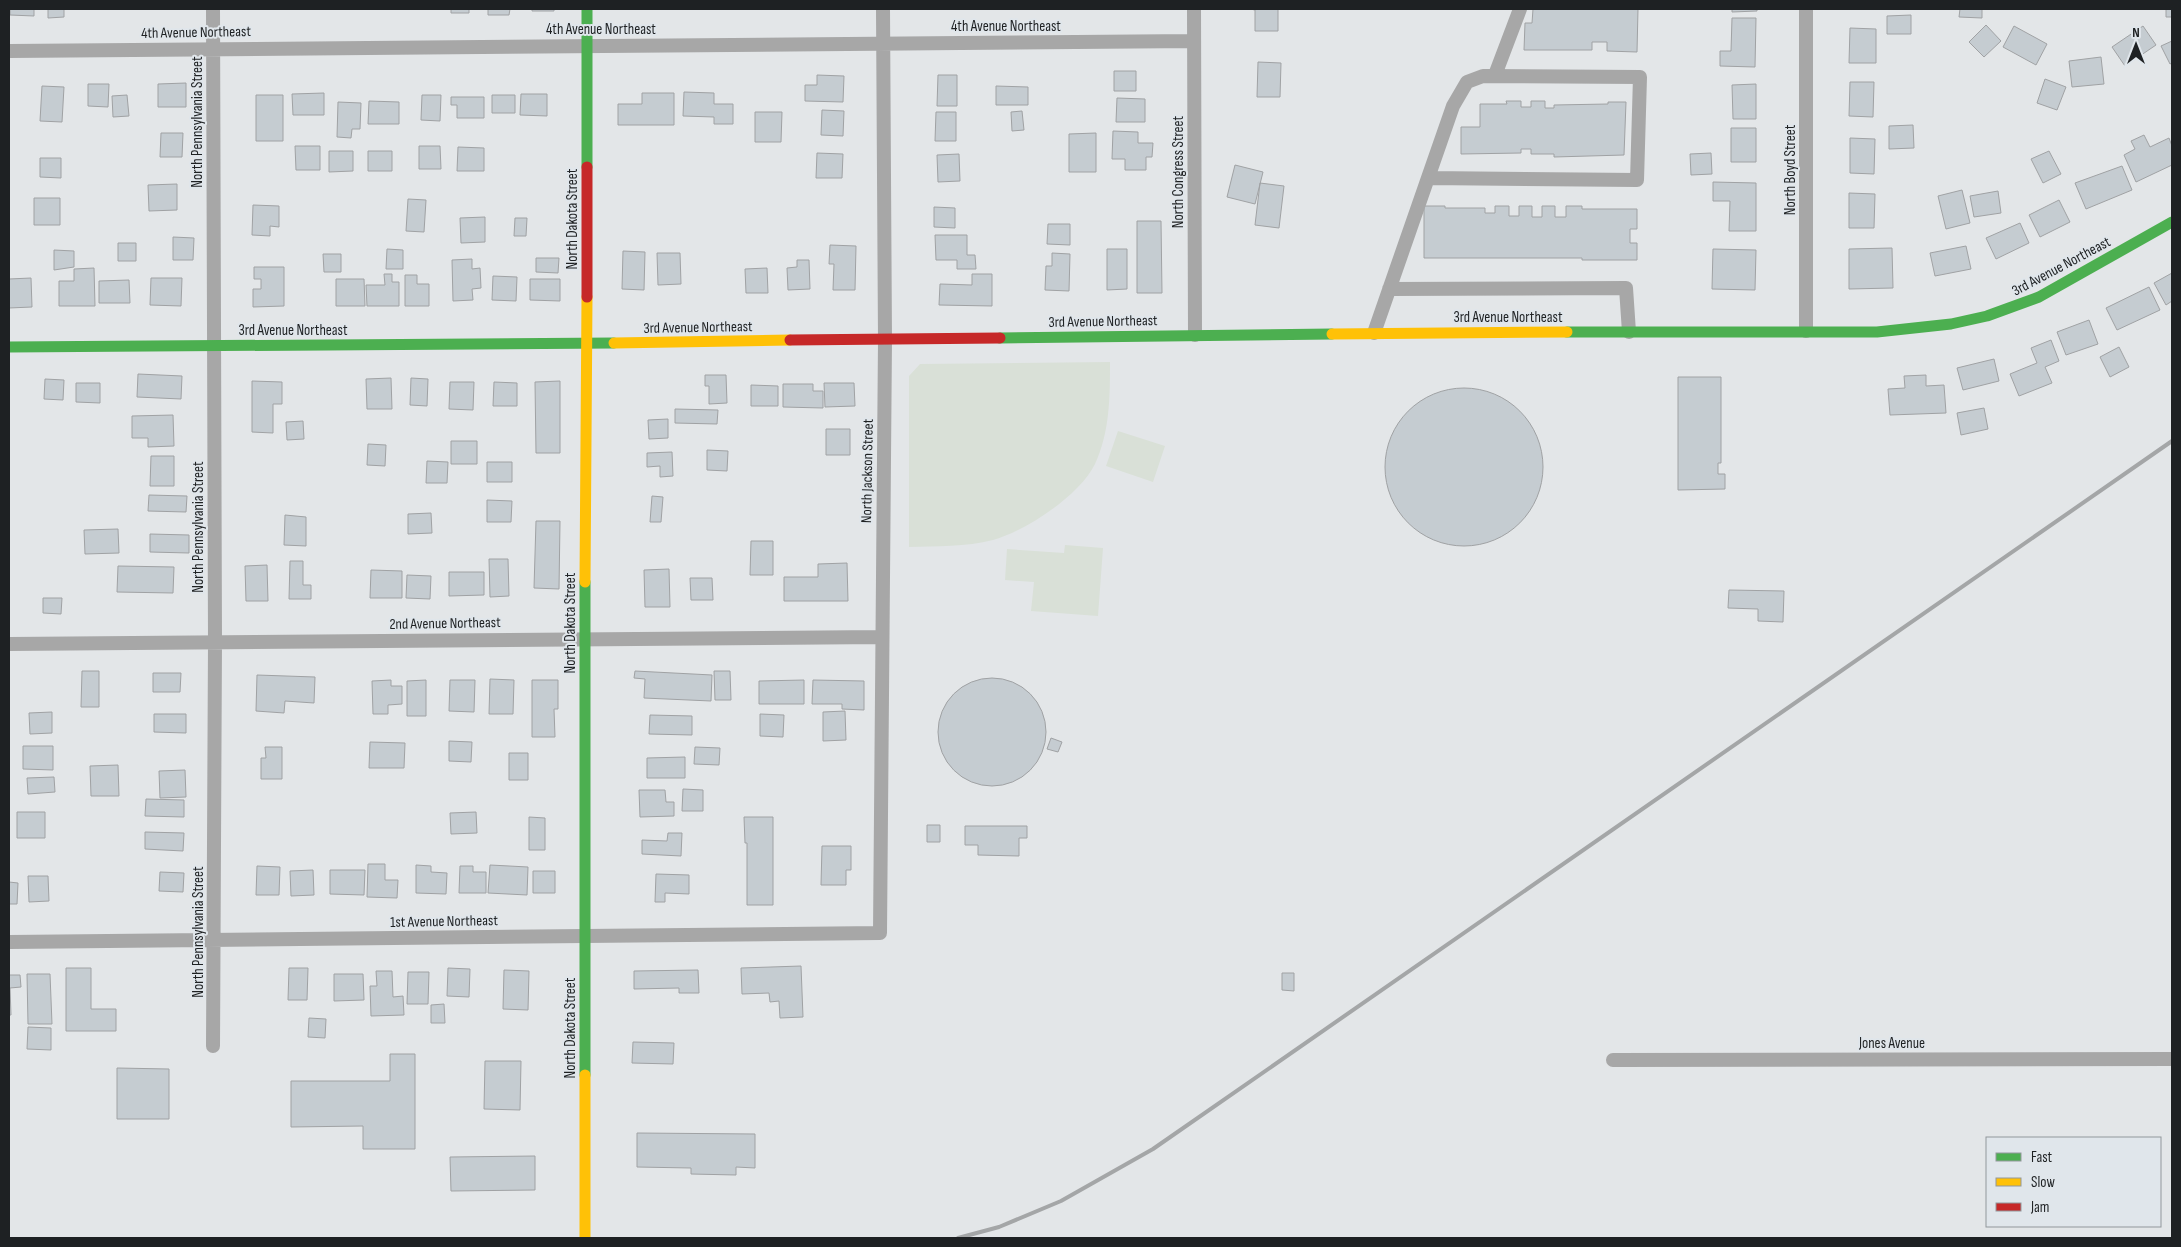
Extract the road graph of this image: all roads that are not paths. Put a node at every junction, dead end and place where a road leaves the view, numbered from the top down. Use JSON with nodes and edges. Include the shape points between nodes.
{"nodes":[{"id":1,"x":213,"y":9,"type":"edge"},
{"id":2,"x":587,"y":9,"type":"edge"},
{"id":3,"x":883,"y":9,"type":"edge"},
{"id":4,"x":1194,"y":9,"type":"edge"},
{"id":5,"x":1520,"y":9,"type":"edge"},
{"id":6,"x":1806,"y":9,"type":"edge"},
{"id":7,"x":1194,"y":41,"type":"junction"},
{"id":8,"x":883,"y":43,"type":"junction"},
{"id":9,"x":587,"y":45,"type":"junction"},
{"id":10,"x":213,"y":48,"type":"junction"},
{"id":11,"x":9,"y":51,"type":"edge"},
{"id":12,"x":1495,"y":75,"type":"junction"},
{"id":13,"x":1428,"y":178,"type":"junction"},
{"id":14,"x":2172,"y":222,"type":"edge"},
{"id":15,"x":1389,"y":289,"type":"junction"},
{"id":16,"x":1806,"y":331,"type":"junction"},
{"id":17,"x":1629,"y":332,"type":"junction"},
{"id":18,"x":1374,"y":333,"type":"junction"},
{"id":19,"x":1195,"y":335,"type":"junction"},
{"id":20,"x":885,"y":340,"type":"junction"},
{"id":21,"x":587,"y":343,"type":"junction"},
{"id":22,"x":214,"y":346,"type":"junction"},
{"id":23,"x":9,"y":347,"type":"edge"},
{"id":24,"x":882,"y":637,"type":"junction"},
{"id":25,"x":584,"y":638,"type":"junction"},
{"id":26,"x":215,"y":642,"type":"junction"},
{"id":27,"x":9,"y":644,"type":"edge"},
{"id":28,"x":880,"y":933,"type":"joint"},
{"id":29,"x":586,"y":936,"type":"junction"},
{"id":30,"x":215,"y":939,"type":"junction"},
{"id":31,"x":9,"y":942,"type":"edge"},
{"id":32,"x":214,"y":1046,"type":"dead end"},
{"id":33,"x":1612,"y":1060,"type":"dead end"},
{"id":34,"x":2172,"y":1060,"type":"edge"},
{"id":35,"x":585,"y":1238,"type":"edge"}],
"edges":[{"from":1,"to":10,"type":"street","name":"North Pennsylvania Street"},
{"from":2,"to":9,"type":"street","name":"North Dakota Street"},
{"from":3,"to":8,"type":"street","name":"North Jackson Street"},
{"from":4,"to":7,"type":"street","name":"North Congress Street"},
{"from":5,"to":12,"type":"street"},
{"from":6,"to":16,"type":"street","name":"North Boyd Street"},
{"from":7,"to":8,"type":"street","name":"4th Avenue Northeast"},
{"from":7,"to":19,"type":"street","name":"North Congress Street"},
{"from":8,"to":9,"type":"street","name":"4th Avenue Northeast"},
{"from":8,"to":20,"type":"street","name":"North Jackson Street"},
{"from":9,"to":10,"type":"street","name":"4th Avenue Northeast"},
{"from":9,"to":21,"type":"street","name":"North Dakota Street"},
{"from":10,"to":11,"type":"street","name":"4th Avenue Northeast"},
{"from":10,"to":22,"type":"street","name":"North Pennsylvania Street"},
{"from":12,"to":13,"type":"street","via":[[1467,82],[1453,106]]},
{"from":12,"to":13,"type":"street","via":[[1640,77],[1637,180]]},
{"from":13,"to":15,"type":"street"},
{"from":14,"to":16,"type":"street","name":"3rd Avenue Northeast","via":[[2057,288],[1993,314],[1919,329]]},
{"from":15,"to":17,"type":"street","via":[[1626,288]]},
{"from":15,"to":18,"type":"street"},
{"from":16,"to":17,"type":"street","name":"3rd Avenue Northeast"},
{"from":17,"to":18,"type":"street","name":"3rd Avenue Northeast"},
{"from":18,"to":19,"type":"street","name":"3rd Avenue Northeast"},
{"from":19,"to":20,"type":"street","name":"3rd Avenue Northeast"},
{"from":20,"to":21,"type":"street","name":"3rd Avenue Northeast"},
{"from":20,"to":24,"type":"street","name":"North Jackson Street"},
{"from":21,"to":22,"type":"street","name":"3rd Avenue Northeast"},
{"from":21,"to":25,"type":"street","name":"North Dakota Street"},
{"from":22,"to":23,"type":"street","name":"3rd Avenue Northeast"},
{"from":22,"to":26,"type":"street","name":"North Pennsylvania Street"},
{"from":24,"to":25,"type":"street","name":"2nd Avenue Northeast"},
{"from":24,"to":28,"type":"street","name":"North Jackson Street"},
{"from":25,"to":26,"type":"street","name":"2nd Avenue Northeast"},
{"from":25,"to":29,"type":"street","name":"North Dakota Street"},
{"from":26,"to":27,"type":"street","name":"2nd Avenue Northeast"},
{"from":26,"to":30,"type":"street","name":"North Pennsylvania Street"},
{"from":28,"to":29,"type":"street","name":"1st Avenue Northeast"},
{"from":29,"to":30,"type":"street","name":"1st Avenue Northeast"},
{"from":29,"to":35,"type":"street","name":"North Dakota Street"},
{"from":30,"to":31,"type":"street","name":"1st Avenue Northeast"},
{"from":30,"to":32,"type":"street","name":"North Pennsylvania Street"},
{"from":33,"to":34,"type":"street","name":"Jones Avenue"}]}
